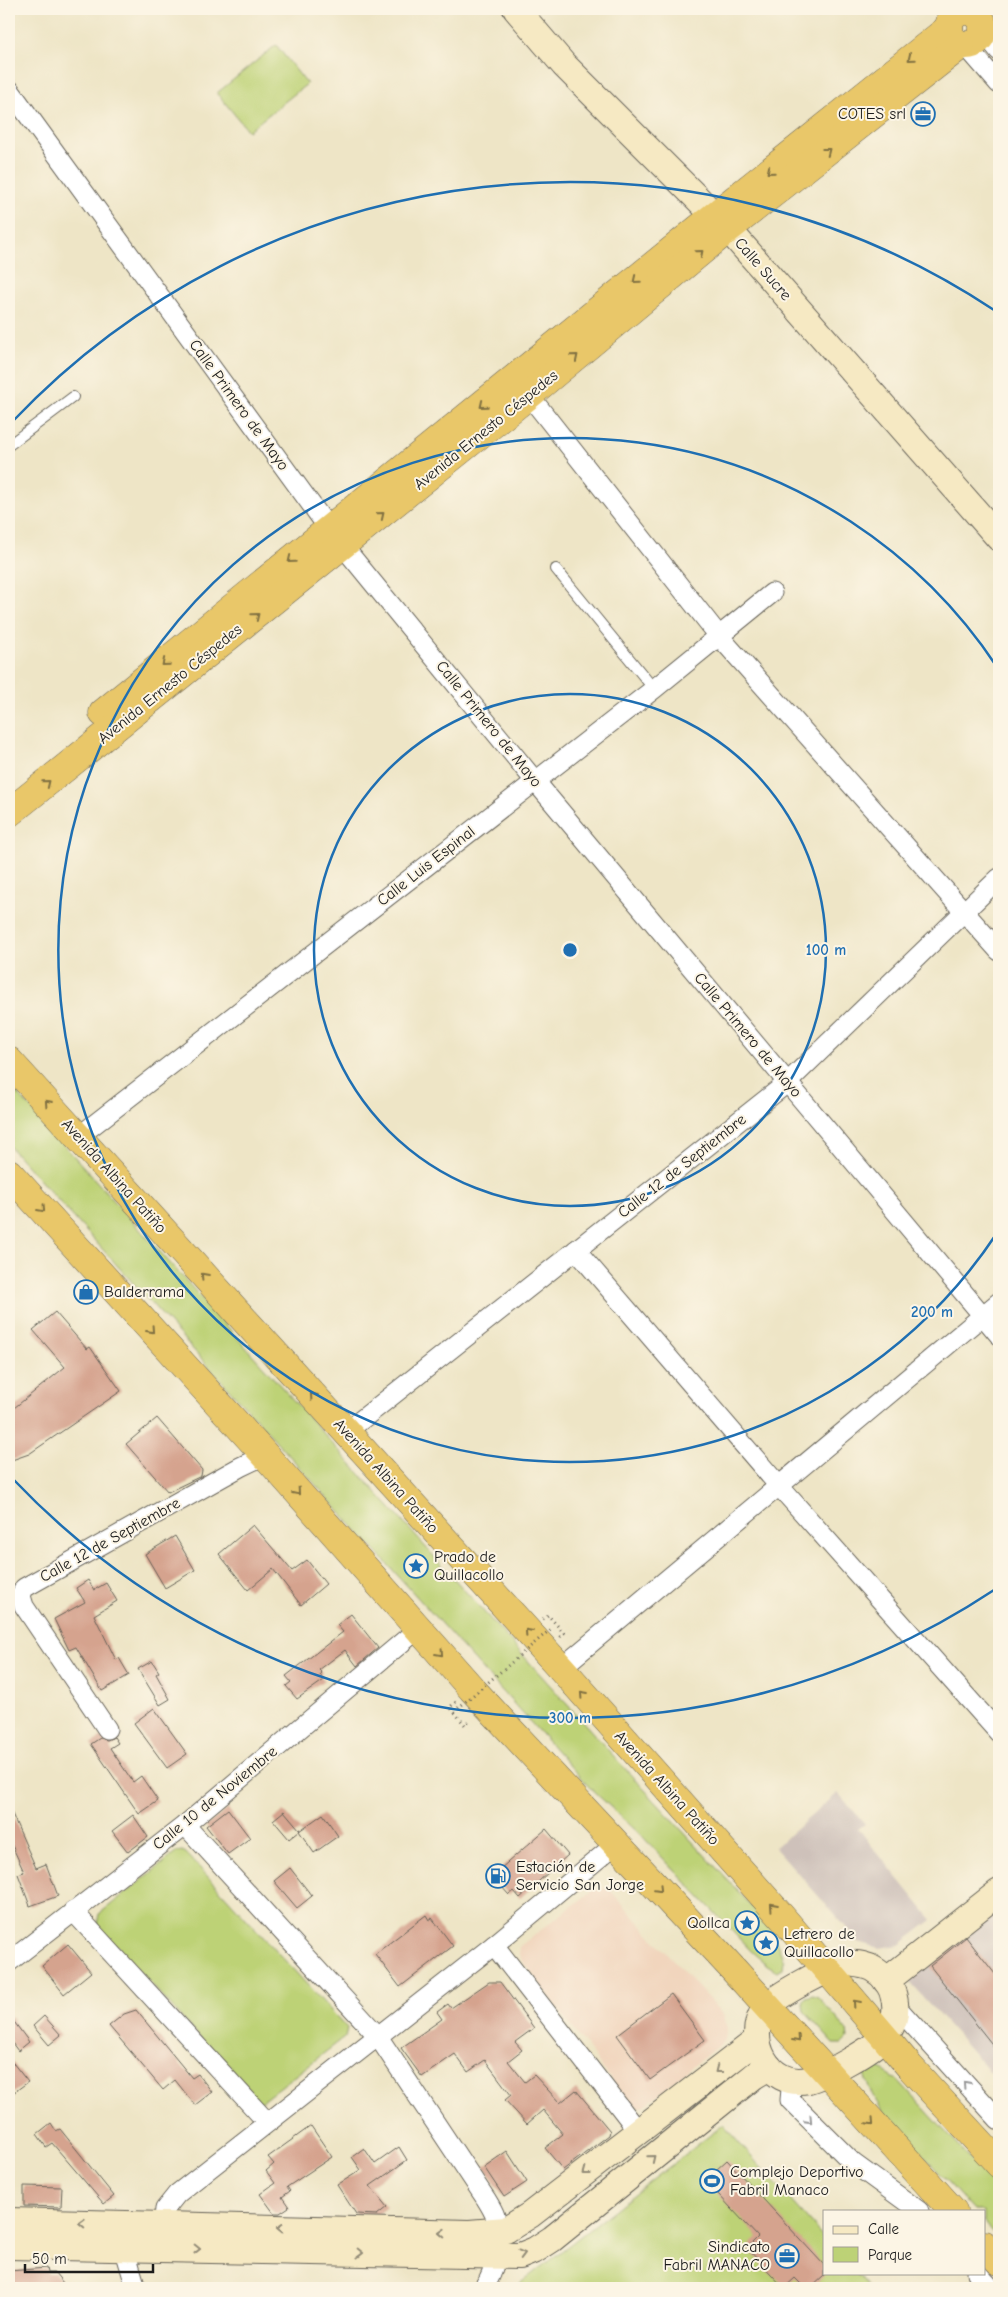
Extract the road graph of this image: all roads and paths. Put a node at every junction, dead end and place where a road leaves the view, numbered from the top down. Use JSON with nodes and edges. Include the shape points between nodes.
{"nodes":[{"id":1,"x":516,"y":9,"type":"edge"},
{"id":2,"x":971,"y":26,"type":"edge"},
{"id":3,"x":999,"y":84,"type":"edge"},
{"id":4,"x":9,"y":89,"type":"edge"},
{"id":5,"x":721,"y":222,"type":"junction"},
{"id":6,"x":522,"y":387,"type":"junction"},
{"id":7,"x":73,"y":397,"type":"dead end"},
{"id":8,"x":9,"y":445,"type":"edge"},
{"id":9,"x":336,"y":537,"type":"junction"},
{"id":10,"x":999,"y":538,"type":"edge"},
{"id":11,"x":556,"y":569,"type":"dead end"},
{"id":12,"x":772,"y":593,"type":"dead end"},
{"id":13,"x":719,"y":636,"type":"junction"},
{"id":14,"x":654,"y":689,"type":"junction"},
{"id":15,"x":535,"y":781,"type":"junction"},
{"id":16,"x":9,"y":790,"type":"edge"},
{"id":17,"x":9,"y":813,"type":"edge"},
{"id":18,"x":999,"y":878,"type":"edge"},
{"id":19,"x":965,"y":911,"type":"junction"},
{"id":20,"x":999,"y":952,"type":"edge"},
{"id":21,"x":9,"y":1060,"type":"edge"},
{"id":22,"x":787,"y":1083,"type":"junction"},
{"id":23,"x":78,"y":1137,"type":"junction"},
{"id":24,"x":9,"y":1173,"type":"edge"},
{"id":25,"x":576,"y":1250,"type":"junction"},
{"id":26,"x":999,"y":1302,"type":"edge"},
{"id":27,"x":982,"y":1315,"type":"junction"},
{"id":28,"x":999,"y":1336,"type":"edge"},
{"id":29,"x":346,"y":1432,"type":"junction"},
{"id":30,"x":265,"y":1455,"type":"junction"},
{"id":31,"x":778,"y":1486,"type":"junction"},
{"id":32,"x":418,"y":1629,"type":"junction"},
{"id":33,"x":551,"y":1629,"type":"dead end"},
{"id":34,"x":561,"y":1668,"type":"junction"},
{"id":35,"x":450,"y":1707,"type":"dead end"},
{"id":36,"x":107,"y":1729,"type":"dead end"},
{"id":37,"x":999,"y":1733,"type":"edge"},
{"id":38,"x":185,"y":1825,"type":"junction"},
{"id":39,"x":616,"y":1844,"type":"junction"},
{"id":40,"x":999,"y":1892,"type":"edge"},
{"id":41,"x":73,"y":1911,"type":"junction"},
{"id":42,"x":494,"y":1945,"type":"junction"},
{"id":43,"x":9,"y":1962,"type":"edge"},
{"id":44,"x":827,"y":1970,"type":"junction"},
{"id":45,"x":886,"y":1981,"type":"junction"},
{"id":46,"x":895,"y":2005,"type":"junction"},
{"id":47,"x":768,"y":2006,"type":"junction"},
{"id":48,"x":377,"y":2035,"type":"junction"},
{"id":49,"x":884,"y":2036,"type":"junction"},
{"id":50,"x":757,"y":2040,"type":"junction"},
{"id":51,"x":769,"y":2067,"type":"junction"},
{"id":52,"x":826,"y":2072,"type":"junction"},
{"id":53,"x":792,"y":2080,"type":"junction"},
{"id":54,"x":999,"y":2120,"type":"edge"},
{"id":55,"x":267,"y":2122,"type":"junction"},
{"id":56,"x":639,"y":2132,"type":"junction"},
{"id":57,"x":999,"y":2164,"type":"edge"},
{"id":58,"x":918,"y":2210,"type":"edge"},
{"id":59,"x":952,"y":2210,"type":"edge"},
{"id":60,"x":9,"y":2221,"type":"edge"},
{"id":61,"x":497,"y":2230,"type":"junction"},
{"id":62,"x":120,"y":2236,"type":"junction"},
{"id":63,"x":162,"y":2237,"type":"junction"},
{"id":64,"x":9,"y":2246,"type":"edge"},
{"id":65,"x":986,"y":2247,"type":"edge"},
{"id":66,"x":496,"y":2256,"type":"junction"},
{"id":67,"x":999,"y":2261,"type":"edge"},
{"id":68,"x":978,"y":2274,"type":"edge"},
{"id":69,"x":136,"y":2288,"type":"edge"},
{"id":70,"x":483,"y":2288,"type":"edge"},
{"id":71,"x":990,"y":2288,"type":"edge"}],
"edges":[{"from":1,"to":5,"type":"main road","name":"Calle Sucre","via":[[564,65]]},
{"from":2,"to":3,"type":"street"},
{"from":2,"to":5,"type":"highway","name":"Avenida Ernesto Céspedes"},
{"from":4,"to":9,"type":"street","name":"Calle Primero de Mayo"},
{"from":5,"to":6,"type":"highway","name":"Avenida Ernesto Céspedes"},
{"from":5,"to":10,"type":"main road","name":"Calle Sucre"},
{"from":6,"to":9,"type":"highway","name":"Avenida Ernesto Céspedes"},
{"from":6,"to":13,"type":"street"},
{"from":7,"to":8,"type":"lane"},
{"from":9,"to":15,"type":"street","name":"Calle Primero de Mayo"},
{"from":9,"to":16,"type":"highway","name":"Avenida Ernesto Céspedes","one_way":true},
{"from":17,"to":9,"type":"highway","name":"Avenida Ernesto Céspedes","one_way":true},
{"from":11,"to":14,"type":"lane"},
{"from":12,"to":13,"type":"street","name":"Calle Luis Espinal"},
{"from":13,"to":14,"type":"street","name":"Calle Luis Espinal"},
{"from":13,"to":19,"type":"street"},
{"from":14,"to":15,"type":"street","name":"Calle Luis Espinal"},
{"from":15,"to":22,"type":"street","name":"Calle Primero de Mayo"},
{"from":15,"to":23,"type":"street","name":"Calle Luis Espinal"},
{"from":18,"to":19,"type":"street","name":"Calle 12 de Septiembre"},
{"from":19,"to":20,"type":"street"},
{"from":19,"to":22,"type":"street","name":"Calle 12 de Septiembre"},
{"from":23,"to":21,"type":"highway","name":"Avenida Albina Patiño","one_way":true},
{"from":22,"to":25,"type":"street","name":"Calle 12 de Septiembre"},
{"from":22,"to":27,"type":"street","name":"Calle Primero de Mayo"},
{"from":29,"to":23,"type":"highway","name":"Avenida Albina Patiño","one_way":true},
{"from":24,"to":30,"type":"highway","one_way":true},
{"from":25,"to":29,"type":"street","name":"Calle 12 de Septiembre"},
{"from":25,"to":31,"type":"street"},
{"from":26,"to":27,"type":"street"},
{"from":27,"to":28,"type":"street","name":"Calle Primero de Mayo"},
{"from":27,"to":31,"type":"street"},
{"from":34,"to":29,"type":"highway","name":"Avenida Albina Patiño","one_way":true},
{"from":30,"to":32,"type":"highway","one_way":true},
{"from":30,"to":36,"type":"street","name":"Calle 12 de Septiembre","via":[[24,1588],[21,1596],[24,1606]]},
{"from":31,"to":34,"type":"street"},
{"from":31,"to":37,"type":"street"},
{"from":32,"to":38,"type":"street","name":"Calle 10 de Noviembre"},
{"from":32,"to":39,"type":"highway","one_way":true},
{"from":33,"to":35,"type":"path","bridge":true,"via":[[458,1708],[469,1721],[465,1725]]},
{"from":44,"to":34,"type":"highway","name":"Avenida Albina Patiño","one_way":true},
{"from":38,"to":41,"type":"street","name":"Calle 10 de Noviembre"},
{"from":38,"to":48,"type":"street"},
{"from":39,"to":42,"type":"street"},
{"from":39,"to":47,"type":"highway","one_way":true},
{"from":40,"to":45,"type":"main road"},
{"from":41,"to":43,"type":"street","name":"Calle 10 de Noviembre"},
{"from":41,"to":55,"type":"street"},
{"from":42,"to":48,"type":"street"},
{"from":42,"to":56,"type":"street"},
{"from":44,"to":45,"type":"main road","via":[[847,1963],[860,1964],[872,1968]]},
{"from":44,"to":47,"type":"main road"},
{"from":49,"to":44,"type":"highway","name":"Avenida Albina Patiño","one_way":true},
{"from":45,"to":46,"type":"main road"},
{"from":46,"to":49,"type":"main road","via":[[892,2026]]},
{"from":54,"to":46,"type":"street","one_way":true},
{"from":47,"to":50,"type":"main road","via":[[759,2021]]},
{"from":47,"to":52,"type":"highway","one_way":true},
{"from":48,"to":55,"type":"street"},
{"from":48,"to":61,"type":"street","via":[[486,2199]]},
{"from":49,"to":52,"type":"main road","via":[[875,2045]]},
{"from":49,"to":57,"type":"highway","name":"Avenida Albina Patiño"},
{"from":50,"to":51,"type":"main road","via":[[761,2057]]},
{"from":50,"to":56,"type":"main road","one_way":true},
{"from":51,"to":53,"type":"main road"},
{"from":66,"to":51,"type":"main road","one_way":true,"via":[[520,2256],[552,2239]]},
{"from":52,"to":53,"type":"main road","via":[[806,2080]]},
{"from":52,"to":59,"type":"highway","one_way":true},
{"from":53,"to":58,"type":"street","one_way":true,"via":[[790,2100],[830,2142]]},
{"from":55,"to":63,"type":"street","via":[[177,2194],[165,2209]]},
{"from":56,"to":61,"type":"main road","one_way":true,"via":[[530,2215],[506,2230]]},
{"from":62,"to":60,"type":"main road","one_way":true},
{"from":61,"to":63,"type":"main road","one_way":true},
{"from":61,"to":66,"type":"street"},
{"from":62,"to":63,"type":"main road"},
{"from":62,"to":64,"type":"main road"},
{"from":62,"to":69,"type":"street"},
{"from":63,"to":66,"type":"main road","one_way":true},
{"from":65,"to":67,"type":"highway"},
{"from":66,"to":70,"type":"street"},
{"from":68,"to":71,"type":"street"}]}
